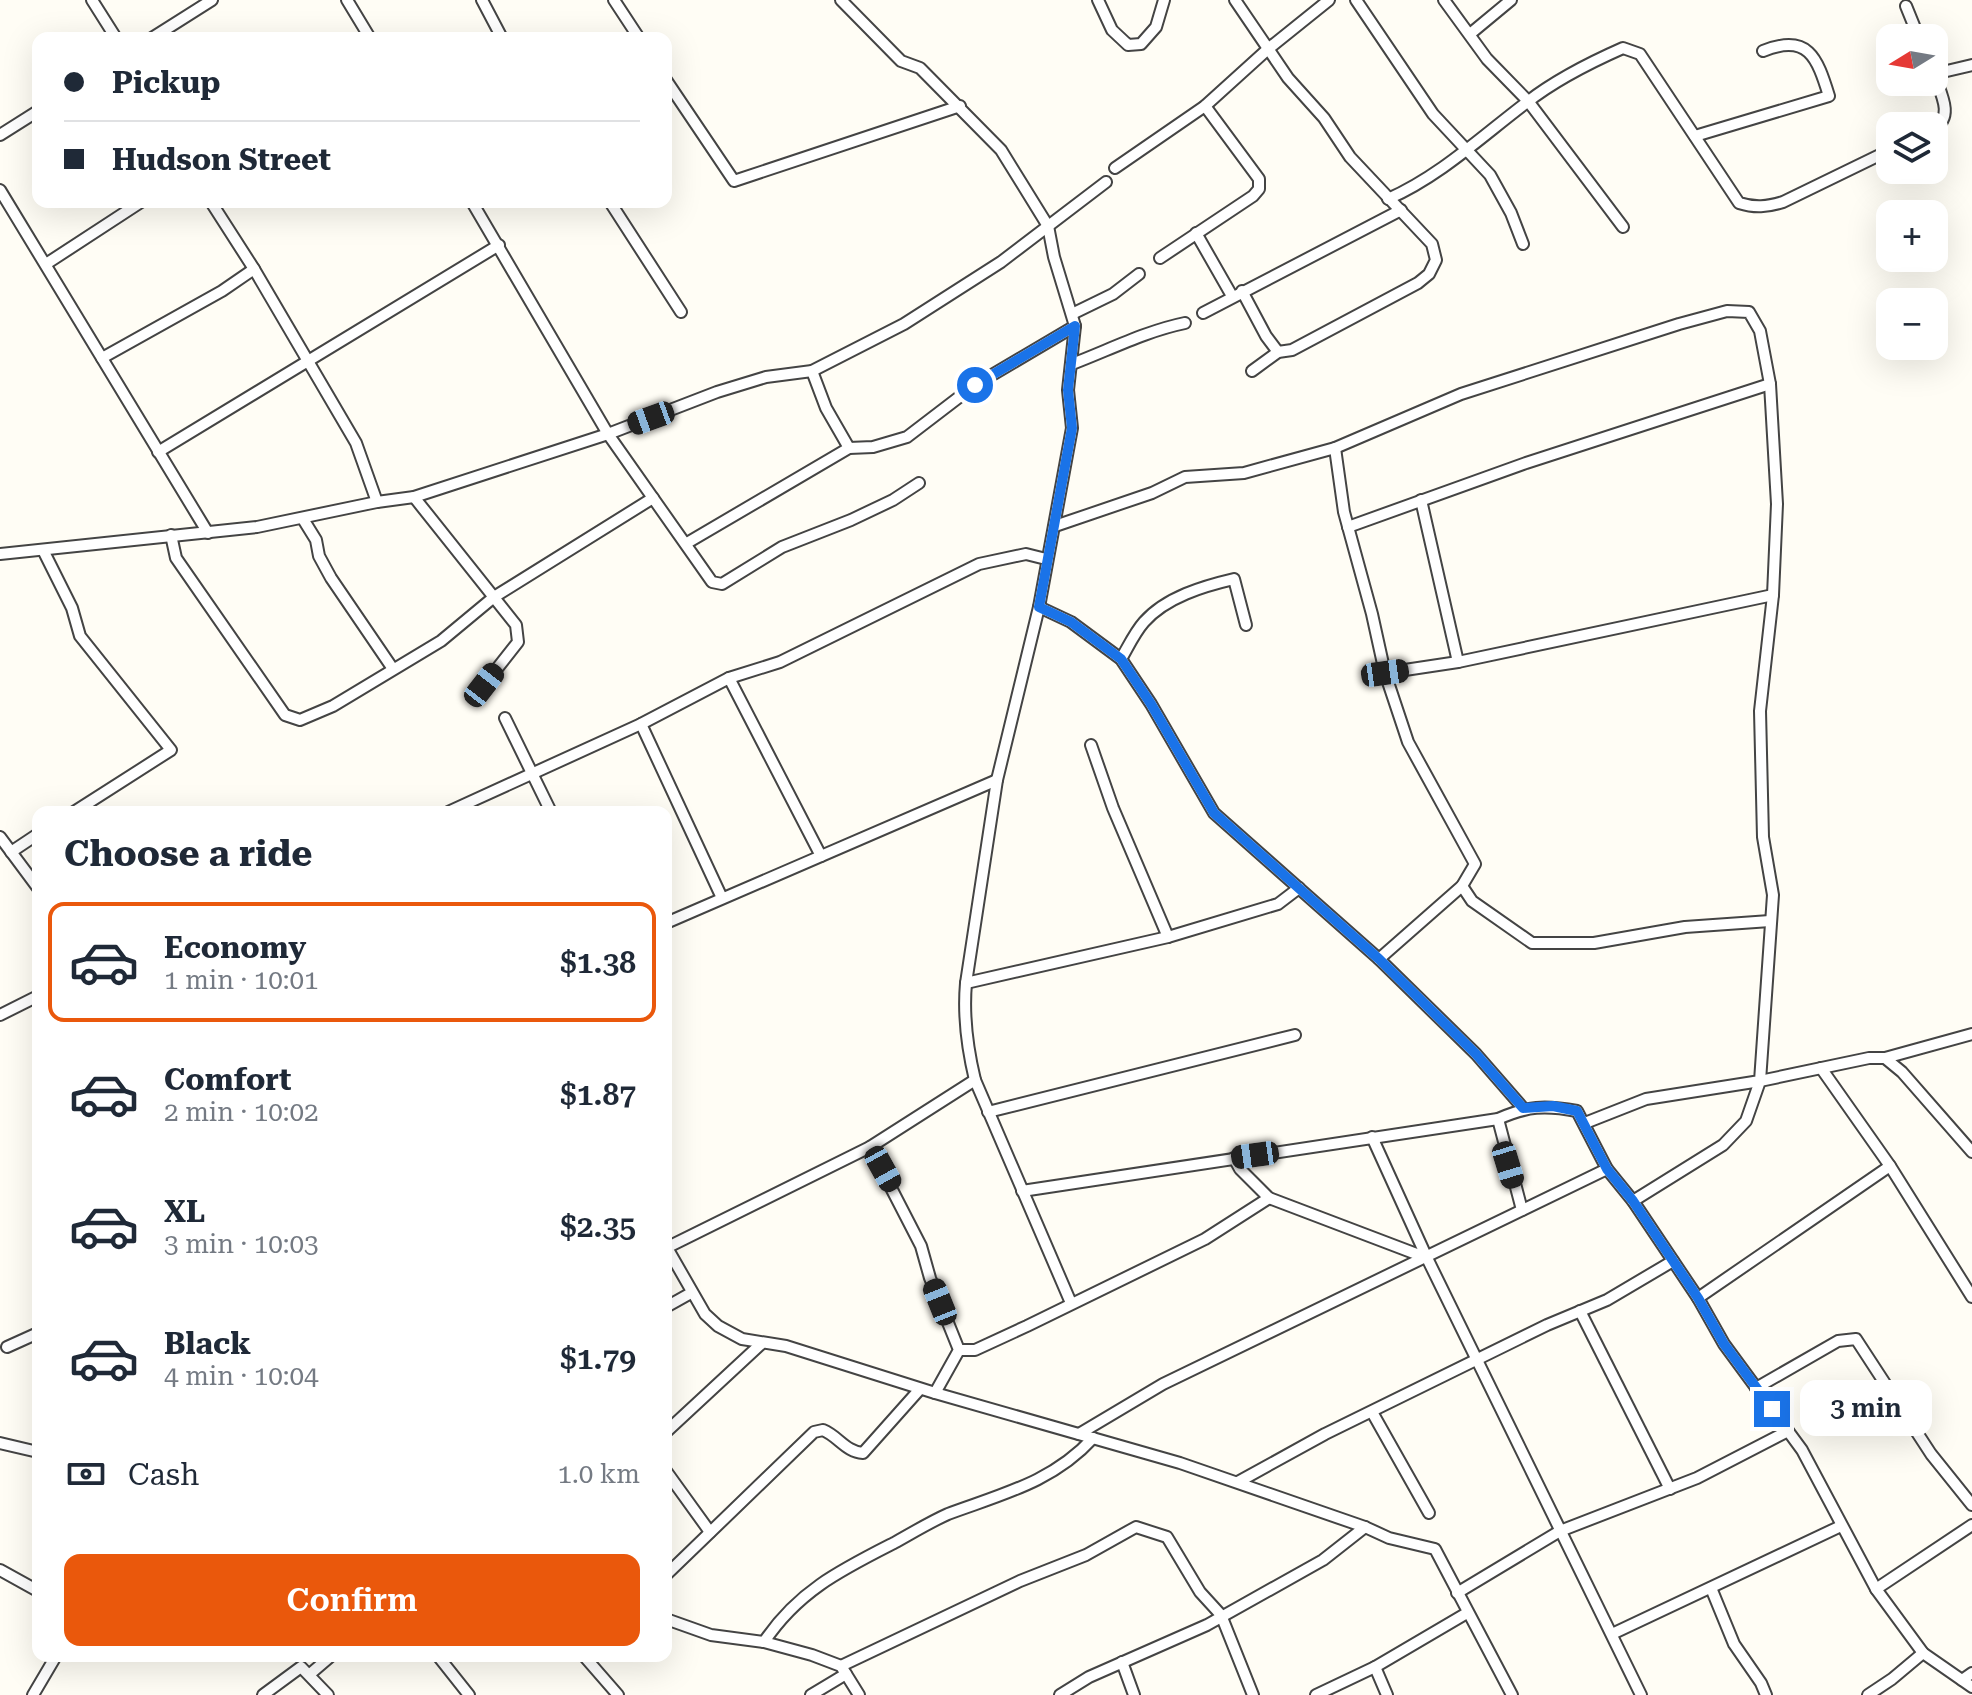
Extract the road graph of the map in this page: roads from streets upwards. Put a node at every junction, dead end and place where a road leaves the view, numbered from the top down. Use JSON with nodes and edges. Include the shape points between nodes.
{"nodes":[{"id":1,"x":92,"y":0,"type":"edge"},
{"id":2,"x":212,"y":0,"type":"edge"},
{"id":3,"x":347,"y":0,"type":"edge"},
{"id":4,"x":482,"y":0,"type":"edge"},
{"id":5,"x":614,"y":0,"type":"edge"},
{"id":6,"x":841,"y":0,"type":"edge"},
{"id":7,"x":1098,"y":0,"type":"edge"},
{"id":8,"x":1164,"y":0,"type":"edge"},
{"id":9,"x":1235,"y":0,"type":"edge"},
{"id":10,"x":1329,"y":0,"type":"edge"},
{"id":11,"x":1356,"y":0,"type":"edge"},
{"id":12,"x":1444,"y":0,"type":"edge"},
{"id":13,"x":1511,"y":0,"type":"edge"},
{"id":14,"x":1906,"y":6,"type":"dead end"},
{"id":15,"x":1913,"y":24,"type":"edge"},
{"id":16,"x":112,"y":32,"type":"edge"},
{"id":17,"x":161,"y":32,"type":"edge"},
{"id":18,"x":366,"y":32,"type":"edge"},
{"id":19,"x":499,"y":32,"type":"edge"},
{"id":20,"x":635,"y":32,"type":"edge"},
{"id":21,"x":1470,"y":34,"type":"junction"},
{"id":22,"x":1268,"y":49,"type":"junction"},
{"id":23,"x":1763,"y":51,"type":"dead end"},
{"id":24,"x":1972,"y":65,"type":"edge"},
{"id":25,"x":1948,"y":71,"type":"edge"},
{"id":26,"x":672,"y":89,"type":"edge"},
{"id":27,"x":1528,"y":101,"type":"junction"},
{"id":28,"x":960,"y":106,"type":"junction"},
{"id":29,"x":1205,"y":106,"type":"junction"},
{"id":30,"x":32,"y":115,"type":"edge"},
{"id":31,"x":0,"y":135,"type":"edge"},
{"id":32,"x":1695,"y":136,"type":"junction"},
{"id":33,"x":1467,"y":151,"type":"junction"},
{"id":34,"x":1876,"y":157,"type":"edge"},
{"id":35,"x":1115,"y":168,"type":"dead end"},
{"id":36,"x":1106,"y":182,"type":"dead end"},
{"id":37,"x":0,"y":190,"type":"edge"},
{"id":38,"x":1388,"y":199,"type":"junction"},
{"id":39,"x":132,"y":208,"type":"edge"},
{"id":40,"x":215,"y":208,"type":"edge"},
{"id":41,"x":476,"y":208,"type":"edge"},
{"id":42,"x":614,"y":208,"type":"edge"},
{"id":43,"x":1401,"y":210,"type":"junction"},
{"id":44,"x":1048,"y":226,"type":"junction"},
{"id":45,"x":1623,"y":227,"type":"dead end"},
{"id":46,"x":1196,"y":233,"type":"junction"},
{"id":47,"x":1523,"y":244,"type":"dead end"},
{"id":48,"x":499,"y":245,"type":"junction"},
{"id":49,"x":1160,"y":258,"type":"dead end"},
{"id":50,"x":46,"y":264,"type":"junction"},
{"id":51,"x":254,"y":269,"type":"junction"},
{"id":52,"x":1139,"y":274,"type":"dead end"},
{"id":53,"x":1237,"y":294,"type":"junction"},
{"id":54,"x":681,"y":312,"type":"dead end"},
{"id":55,"x":1203,"y":313,"type":"dead end"},
{"id":56,"x":1072,"y":314,"type":"junction"},
{"id":57,"x":1185,"y":323,"type":"dead end"},
{"id":58,"x":1075,"y":326,"type":"junction"},
{"id":59,"x":1278,"y":352,"type":"junction"},
{"id":60,"x":102,"y":358,"type":"junction"},
{"id":61,"x":309,"y":361,"type":"junction"},
{"id":62,"x":1072,"y":364,"type":"junction"},
{"id":63,"x":812,"y":371,"type":"junction"},
{"id":64,"x":1252,"y":371,"type":"dead end"},
{"id":65,"x":1770,"y":384,"type":"junction"},
{"id":66,"x":608,"y":434,"type":"junction"},
{"id":67,"x":849,"y":448,"type":"junction"},
{"id":68,"x":1335,"y":448,"type":"junction"},
{"id":69,"x":158,"y":452,"type":"junction"},
{"id":70,"x":919,"y":483,"type":"dead end"},
{"id":71,"x":414,"y":497,"type":"junction"},
{"id":72,"x":653,"y":498,"type":"junction"},
{"id":73,"x":1421,"y":500,"type":"junction"},
{"id":74,"x":377,"y":502,"type":"junction"},
{"id":75,"x":303,"y":519,"type":"junction"},
{"id":76,"x":1055,"y":526,"type":"junction"},
{"id":77,"x":1348,"y":527,"type":"junction"},
{"id":78,"x":208,"y":533,"type":"junction"},
{"id":79,"x":171,"y":535,"type":"junction"},
{"id":80,"x":687,"y":543,"type":"junction"},
{"id":81,"x":43,"y":550,"type":"junction"},
{"id":82,"x":0,"y":554,"type":"edge"},
{"id":83,"x":1046,"y":559,"type":"junction"},
{"id":84,"x":1773,"y":595,"type":"junction"},
{"id":85,"x":494,"y":597,"type":"junction"},
{"id":86,"x":1039,"y":607,"type":"junction"},
{"id":87,"x":1246,"y":625,"type":"dead end"},
{"id":88,"x":1121,"y":659,"type":"junction"},
{"id":89,"x":1458,"y":662,"type":"junction"},
{"id":90,"x":393,"y":669,"type":"junction"},
{"id":91,"x":1385,"y":673,"type":"junction"},
{"id":92,"x":729,"y":678,"type":"junction"},
{"id":93,"x":484,"y":685,"type":"dead end"},
{"id":94,"x":505,"y":718,"type":"dead end"},
{"id":95,"x":641,"y":724,"type":"junction"},
{"id":96,"x":1091,"y":745,"type":"dead end"},
{"id":97,"x":533,"y":774,"type":"junction"},
{"id":98,"x":997,"y":780,"type":"junction"},
{"id":99,"x":83,"y":806,"type":"edge"},
{"id":100,"x":461,"y":806,"type":"edge"},
{"id":101,"x":548,"y":806,"type":"edge"},
{"id":102,"x":0,"y":837,"type":"edge"},
{"id":103,"x":32,"y":838,"type":"edge"},
{"id":104,"x":11,"y":852,"type":"junction"},
{"id":105,"x":821,"y":856,"type":"junction"},
{"id":106,"x":32,"y":880,"type":"edge"},
{"id":107,"x":1462,"y":886,"type":"junction"},
{"id":108,"x":1299,"y":888,"type":"junction"},
{"id":109,"x":722,"y":898,"type":"junction"},
{"id":110,"x":672,"y":920,"type":"edge"},
{"id":111,"x":1770,"y":921,"type":"junction"},
{"id":112,"x":1168,"y":937,"type":"junction"},
{"id":113,"x":1379,"y":959,"type":"junction"},
{"id":114,"x":966,"y":983,"type":"junction"},
{"id":115,"x":32,"y":999,"type":"edge"},
{"id":116,"x":0,"y":1015,"type":"edge"},
{"id":117,"x":1972,"y":1034,"type":"edge"},
{"id":118,"x":1295,"y":1035,"type":"dead end"},
{"id":119,"x":1885,"y":1058,"type":"junction"},
{"id":120,"x":1821,"y":1068,"type":"junction"},
{"id":121,"x":975,"y":1080,"type":"junction"},
{"id":122,"x":1760,"y":1081,"type":"junction"},
{"id":123,"x":1523,"y":1108,"type":"junction"},
{"id":124,"x":988,"y":1112,"type":"junction"},
{"id":125,"x":1498,"y":1119,"type":"junction"},
{"id":126,"x":1585,"y":1123,"type":"junction"},
{"id":127,"x":1372,"y":1137,"type":"junction"},
{"id":128,"x":870,"y":1147,"type":"junction"},
{"id":129,"x":1970,"y":1147,"type":"edge"},
{"id":130,"x":1234,"y":1158,"type":"junction"},
{"id":131,"x":1890,"y":1166,"type":"junction"},
{"id":132,"x":1607,"y":1169,"type":"junction"},
{"id":133,"x":1022,"y":1191,"type":"junction"},
{"id":134,"x":1269,"y":1198,"type":"junction"},
{"id":135,"x":1633,"y":1201,"type":"junction"},
{"id":136,"x":1522,"y":1210,"type":"junction"},
{"id":137,"x":672,"y":1244,"type":"edge"},
{"id":138,"x":672,"y":1258,"type":"edge"},
{"id":139,"x":1427,"y":1258,"type":"junction"},
{"id":140,"x":1673,"y":1261,"type":"junction"},
{"id":141,"x":691,"y":1293,"type":"junction"},
{"id":142,"x":1972,"y":1297,"type":"edge"},
{"id":143,"x":1698,"y":1298,"type":"junction"},
{"id":144,"x":1071,"y":1303,"type":"junction"},
{"id":145,"x":672,"y":1304,"type":"edge"},
{"id":146,"x":1580,"y":1311,"type":"junction"},
{"id":147,"x":32,"y":1336,"type":"edge"},
{"id":148,"x":761,"y":1344,"type":"junction"},
{"id":149,"x":7,"y":1347,"type":"dead end"},
{"id":150,"x":959,"y":1350,"type":"junction"},
{"id":151,"x":1478,"y":1359,"type":"junction"},
{"id":152,"x":1756,"y":1388,"type":"junction"},
{"id":153,"x":920,"y":1389,"type":"junction"},
{"id":154,"x":935,"y":1393,"type":"junction"},
{"id":155,"x":1372,"y":1412,"type":"junction"},
{"id":156,"x":672,"y":1426,"type":"edge"},
{"id":157,"x":1788,"y":1431,"type":"junction"},
{"id":158,"x":1079,"y":1434,"type":"junction"},
{"id":159,"x":1093,"y":1438,"type":"junction"},
{"id":160,"x":0,"y":1443,"type":"edge"},
{"id":161,"x":32,"y":1451,"type":"edge"},
{"id":162,"x":672,"y":1479,"type":"edge"},
{"id":163,"x":1238,"y":1482,"type":"junction"},
{"id":164,"x":1670,"y":1489,"type":"junction"},
{"id":165,"x":1972,"y":1505,"type":"edge"},
{"id":166,"x":1429,"y":1513,"type":"dead end"},
{"id":167,"x":1972,"y":1525,"type":"edge"},
{"id":168,"x":1841,"y":1526,"type":"junction"},
{"id":169,"x":1365,"y":1527,"type":"junction"},
{"id":170,"x":1560,"y":1531,"type":"junction"},
{"id":171,"x":710,"y":1532,"type":"junction"},
{"id":172,"x":672,"y":1569,"type":"edge"},
{"id":173,"x":0,"y":1570,"type":"edge"},
{"id":174,"x":32,"y":1588,"type":"edge"},
{"id":175,"x":1711,"y":1588,"type":"junction"},
{"id":176,"x":1876,"y":1589,"type":"junction"},
{"id":177,"x":1457,"y":1593,"type":"junction"},
{"id":178,"x":1467,"y":1613,"type":"junction"},
{"id":179,"x":1221,"y":1615,"type":"junction"},
{"id":180,"x":672,"y":1621,"type":"edge"},
{"id":181,"x":1612,"y":1634,"type":"junction"},
{"id":182,"x":764,"y":1642,"type":"junction"},
{"id":183,"x":1923,"y":1653,"type":"junction"},
{"id":184,"x":52,"y":1662,"type":"edge"},
{"id":185,"x":324,"y":1662,"type":"edge"},
{"id":186,"x":443,"y":1662,"type":"edge"},
{"id":187,"x":589,"y":1662,"type":"edge"},
{"id":188,"x":1122,"y":1662,"type":"junction"},
{"id":189,"x":1375,"y":1667,"type":"junction"},
{"id":190,"x":844,"y":1670,"type":"junction"},
{"id":191,"x":1972,"y":1673,"type":"edge"},
{"id":192,"x":310,"y":1674,"type":"junction"},
{"id":193,"x":1967,"y":1684,"type":"edge"},
{"id":194,"x":33,"y":1695,"type":"edge"},
{"id":195,"x":263,"y":1695,"type":"edge"},
{"id":196,"x":328,"y":1695,"type":"edge"},
{"id":197,"x":469,"y":1695,"type":"edge"},
{"id":198,"x":618,"y":1695,"type":"edge"},
{"id":199,"x":811,"y":1695,"type":"edge"},
{"id":200,"x":859,"y":1695,"type":"edge"},
{"id":201,"x":1060,"y":1695,"type":"edge"},
{"id":202,"x":1134,"y":1695,"type":"edge"},
{"id":203,"x":1253,"y":1695,"type":"edge"},
{"id":204,"x":1316,"y":1695,"type":"edge"},
{"id":205,"x":1387,"y":1695,"type":"edge"},
{"id":206,"x":1512,"y":1695,"type":"edge"},
{"id":207,"x":1641,"y":1695,"type":"edge"},
{"id":208,"x":1766,"y":1695,"type":"edge"},
{"id":209,"x":1868,"y":1695,"type":"edge"}],
"edges":[{"from":1,"to":16,"type":"street"},
{"from":2,"to":17,"type":"street"},
{"from":3,"to":18,"type":"street"},
{"from":4,"to":19,"type":"street"},
{"from":5,"to":20,"type":"street"},
{"from":6,"to":28,"type":"street","via":[[901,61],[920,68]]},
{"from":7,"to":8,"type":"street","via":[[1112,30],[1128,45],[1141,44],[1156,27]]},
{"from":9,"to":22,"type":"street"},
{"from":10,"to":22,"type":"street"},
{"from":11,"to":33,"type":"street","via":[[1433,114]]},
{"from":12,"to":21,"type":"street"},
{"from":13,"to":21,"type":"street"},
{"from":14,"to":15,"type":"street"},
{"from":21,"to":27,"type":"street"},
{"from":22,"to":29,"type":"street"},
{"from":22,"to":38,"type":"street"},
{"from":23,"to":32,"type":"street","via":[[1798,44],[1812,54],[1829,96]]},
{"from":24,"to":25,"type":"street"},
{"from":26,"to":28,"type":"street","via":[[734,181]]},
{"from":27,"to":32,"type":"street","via":[[1623,48],[1640,54]]},
{"from":27,"to":33,"type":"street"},
{"from":27,"to":45,"type":"street"},
{"from":28,"to":44,"type":"street","via":[[1001,150]]},
{"from":29,"to":35,"type":"street"},
{"from":29,"to":46,"type":"street","via":[[1259,179],[1259,189]]},
{"from":30,"to":31,"type":"street"},
{"from":32,"to":34,"type":"street","via":[[1739,203],[1752,207],[1783,202]]},
{"from":33,"to":38,"type":"street"},
{"from":33,"to":47,"type":"street","via":[[1490,175]]},
{"from":36,"to":44,"type":"street"},
{"from":37,"to":50,"type":"street"},
{"from":38,"to":43,"type":"street"},
{"from":39,"to":50,"type":"street"},
{"from":40,"to":51,"type":"street"},
{"from":41,"to":48,"type":"street"},
{"from":42,"to":54,"type":"street"},
{"from":43,"to":53,"type":"street"},
{"from":43,"to":59,"type":"street","via":[[1432,244],[1436,260],[1429,274],[1292,350]]},
{"from":44,"to":56,"type":"street"},
{"from":44,"to":63,"type":"street","via":[[904,324]]},
{"from":46,"to":49,"type":"street"},
{"from":46,"to":53,"type":"street"},
{"from":48,"to":61,"type":"street"},
{"from":48,"to":66,"type":"street"},
{"from":50,"to":60,"type":"street"},
{"from":51,"to":60,"type":"street"},
{"from":51,"to":61,"type":"street"},
{"from":52,"to":56,"type":"street"},
{"from":53,"to":55,"type":"street"},
{"from":53,"to":59,"type":"street"},
{"from":56,"to":58,"type":"street"},
{"from":57,"to":62,"type":"street"},
{"from":58,"to":62,"type":"street"},
{"from":58,"to":67,"type":"street","via":[[975,385],[907,437]]},
{"from":59,"to":64,"type":"street"},
{"from":60,"to":69,"type":"street"},
{"from":61,"to":69,"type":"street"},
{"from":61,"to":74,"type":"street","via":[[356,443]]},
{"from":62,"to":76,"type":"street","via":[[1072,428]]},
{"from":63,"to":66,"type":"street","via":[[766,377],[717,392]]},
{"from":63,"to":67,"type":"street"},
{"from":65,"to":68,"type":"street","via":[[1760,331],[1749,312],[1727,311],[1461,394]]},
{"from":65,"to":73,"type":"street"},
{"from":65,"to":84,"type":"street","via":[[1777,504]]},
{"from":66,"to":71,"type":"street"},
{"from":66,"to":72,"type":"street"},
{"from":67,"to":80,"type":"street"},
{"from":68,"to":76,"type":"street","via":[[1244,473],[1185,477]]},
{"from":68,"to":77,"type":"street"},
{"from":69,"to":78,"type":"street"},
{"from":70,"to":80,"type":"street","via":[[851,520],[782,547],[722,584],[712,582]]},
{"from":71,"to":74,"type":"street"},
{"from":71,"to":85,"type":"street"},
{"from":72,"to":80,"type":"street"},
{"from":72,"to":85,"type":"street"},
{"from":73,"to":77,"type":"street"},
{"from":73,"to":89,"type":"street"},
{"from":74,"to":75,"type":"street"},
{"from":75,"to":78,"type":"street"},
{"from":75,"to":90,"type":"street","via":[[331,578]]},
{"from":76,"to":83,"type":"street"},
{"from":77,"to":91,"type":"street"},
{"from":78,"to":79,"type":"street"},
{"from":79,"to":81,"type":"street"},
{"from":79,"to":90,"type":"street","via":[[176,558],[285,715],[300,720],[313,716]]},
{"from":81,"to":82,"type":"street"},
{"from":81,"to":99,"type":"street","via":[[80,636],[171,750]]},
{"from":83,"to":86,"type":"street"},
{"from":83,"to":92,"type":"street","via":[[1026,554],[979,564],[780,662]]},
{"from":84,"to":89,"type":"street"},
{"from":84,"to":111,"type":"street","via":[[1760,711],[1763,837],[1773,895]]},
{"from":85,"to":90,"type":"street","via":[[441,641]]},
{"from":85,"to":93,"type":"street","via":[[516,625],[518,642]]},
{"from":86,"to":88,"type":"street","via":[[1071,622]]},
{"from":86,"to":98,"type":"street"},
{"from":87,"to":88,"type":"street","via":[[1234,579],[1205,585],[1145,621]]},
{"from":88,"to":108,"type":"street","via":[[1214,813]]},
{"from":89,"to":91,"type":"street"},
{"from":91,"to":107,"type":"street","via":[[1408,742],[1475,864]]},
{"from":92,"to":95,"type":"street"},
{"from":92,"to":105,"type":"street"},
{"from":94,"to":97,"type":"street"},
{"from":95,"to":97,"type":"street"},
{"from":95,"to":109,"type":"street"},
{"from":96,"to":112,"type":"street"},
{"from":97,"to":100,"type":"street"},
{"from":97,"to":101,"type":"street"},
{"from":98,"to":105,"type":"street"},
{"from":98,"to":114,"type":"street"},
{"from":102,"to":104,"type":"street"},
{"from":103,"to":104,"type":"street"},
{"from":104,"to":106,"type":"street"},
{"from":105,"to":109,"type":"street"},
{"from":107,"to":111,"type":"street","via":[[1472,901],[1532,943],[1594,943],[1685,927]]},
{"from":107,"to":113,"type":"street"},
{"from":108,"to":112,"type":"street","via":[[1278,904]]},
{"from":108,"to":113,"type":"street"},
{"from":109,"to":110,"type":"street"},
{"from":111,"to":122,"type":"street"},
{"from":112,"to":114,"type":"street"},
{"from":113,"to":123,"type":"street"},
{"from":114,"to":121,"type":"street","via":[[964,1012]]},
{"from":115,"to":116,"type":"street"},
{"from":117,"to":119,"type":"street"},
{"from":118,"to":124,"type":"street"},
{"from":119,"to":120,"type":"street"},
{"from":119,"to":129,"type":"street"},
{"from":120,"to":122,"type":"street"},
{"from":120,"to":131,"type":"street"},
{"from":121,"to":124,"type":"street"},
{"from":121,"to":128,"type":"street"},
{"from":122,"to":126,"type":"street","via":[[1646,1099]]},
{"from":122,"to":135,"type":"street","via":[[1746,1121],[1723,1145]]},
{"from":123,"to":125,"type":"street"},
{"from":123,"to":126,"type":"street","via":[[1577,1111]]},
{"from":124,"to":133,"type":"street"},
{"from":125,"to":127,"type":"street"},
{"from":125,"to":136,"type":"street"},
{"from":126,"to":132,"type":"street"},
{"from":127,"to":130,"type":"street"},
{"from":127,"to":139,"type":"street"},
{"from":128,"to":137,"type":"street"},
{"from":128,"to":150,"type":"street","via":[[921,1246]]},
{"from":130,"to":133,"type":"street"},
{"from":130,"to":134,"type":"street"},
{"from":131,"to":142,"type":"street"},
{"from":131,"to":143,"type":"street"},
{"from":132,"to":135,"type":"street"},
{"from":132,"to":136,"type":"street"},
{"from":133,"to":144,"type":"street"},
{"from":134,"to":139,"type":"street"},
{"from":134,"to":144,"type":"street","via":[[1205,1239]]},
{"from":135,"to":140,"type":"street"},
{"from":136,"to":139,"type":"street"},
{"from":138,"to":141,"type":"street"},
{"from":139,"to":151,"type":"street"},
{"from":139,"to":158,"type":"street","via":[[1163,1384]]},
{"from":140,"to":143,"type":"street"},
{"from":140,"to":146,"type":"street"},
{"from":141,"to":145,"type":"street"},
{"from":141,"to":148,"type":"street","via":[[718,1326]]},
{"from":143,"to":152,"type":"street"},
{"from":144,"to":150,"type":"street","via":[[975,1350]]},
{"from":146,"to":151,"type":"street"},
{"from":146,"to":164,"type":"street"},
{"from":147,"to":149,"type":"street"},
{"from":148,"to":153,"type":"street","via":[[786,1346]]},
{"from":148,"to":156,"type":"street"},
{"from":150,"to":154,"type":"street"},
{"from":151,"to":155,"type":"street"},
{"from":151,"to":170,"type":"street"},
{"from":152,"to":157,"type":"street"},
{"from":152,"to":165,"type":"street","via":[[1838,1341],[1856,1339],[1931,1454]]},
{"from":153,"to":154,"type":"street"},
{"from":153,"to":171,"type":"street","via":[[863,1453],[852,1452],[833,1434],[814,1432]]},
{"from":154,"to":158,"type":"street"},
{"from":155,"to":163,"type":"street"},
{"from":155,"to":166,"type":"street"},
{"from":157,"to":164,"type":"street"},
{"from":157,"to":168,"type":"street"},
{"from":158,"to":159,"type":"street"},
{"from":159,"to":163,"type":"street"},
{"from":159,"to":182,"type":"street","via":[[1069,1463],[1036,1481],[945,1515],[823,1581],[779,1619]]},
{"from":160,"to":161,"type":"street"},
{"from":162,"to":171,"type":"street"},
{"from":163,"to":169,"type":"street"},
{"from":164,"to":170,"type":"street"},
{"from":167,"to":176,"type":"street"},
{"from":168,"to":175,"type":"street"},
{"from":168,"to":176,"type":"street"},
{"from":169,"to":177,"type":"street","via":[[1435,1549]]},
{"from":169,"to":179,"type":"street","via":[[1323,1560]]},
{"from":170,"to":177,"type":"street"},
{"from":170,"to":181,"type":"street"},
{"from":171,"to":172,"type":"street"},
{"from":173,"to":174,"type":"street"},
{"from":175,"to":181,"type":"street"},
{"from":175,"to":208,"type":"street","via":[[1734,1644]]},
{"from":176,"to":183,"type":"street"},
{"from":177,"to":178,"type":"street"},
{"from":178,"to":189,"type":"street"},
{"from":178,"to":206,"type":"street"},
{"from":179,"to":188,"type":"street"},
{"from":179,"to":190,"type":"street","via":[[1200,1592],[1167,1537],[1136,1527]]},
{"from":179,"to":203,"type":"street"},
{"from":180,"to":182,"type":"street","via":[[711,1635]]},
{"from":181,"to":207,"type":"street"},
{"from":182,"to":190,"type":"street"},
{"from":183,"to":193,"type":"street"},
{"from":183,"to":209,"type":"street"},
{"from":184,"to":194,"type":"street"},
{"from":185,"to":192,"type":"street"},
{"from":186,"to":197,"type":"street"},
{"from":187,"to":198,"type":"street"},
{"from":188,"to":201,"type":"street"},
{"from":188,"to":202,"type":"street"},
{"from":189,"to":204,"type":"street"},
{"from":189,"to":205,"type":"street"},
{"from":190,"to":199,"type":"street"},
{"from":190,"to":200,"type":"street"},
{"from":191,"to":193,"type":"street"},
{"from":192,"to":195,"type":"street","via":[[299,1667]]},
{"from":192,"to":196,"type":"street"}]}
